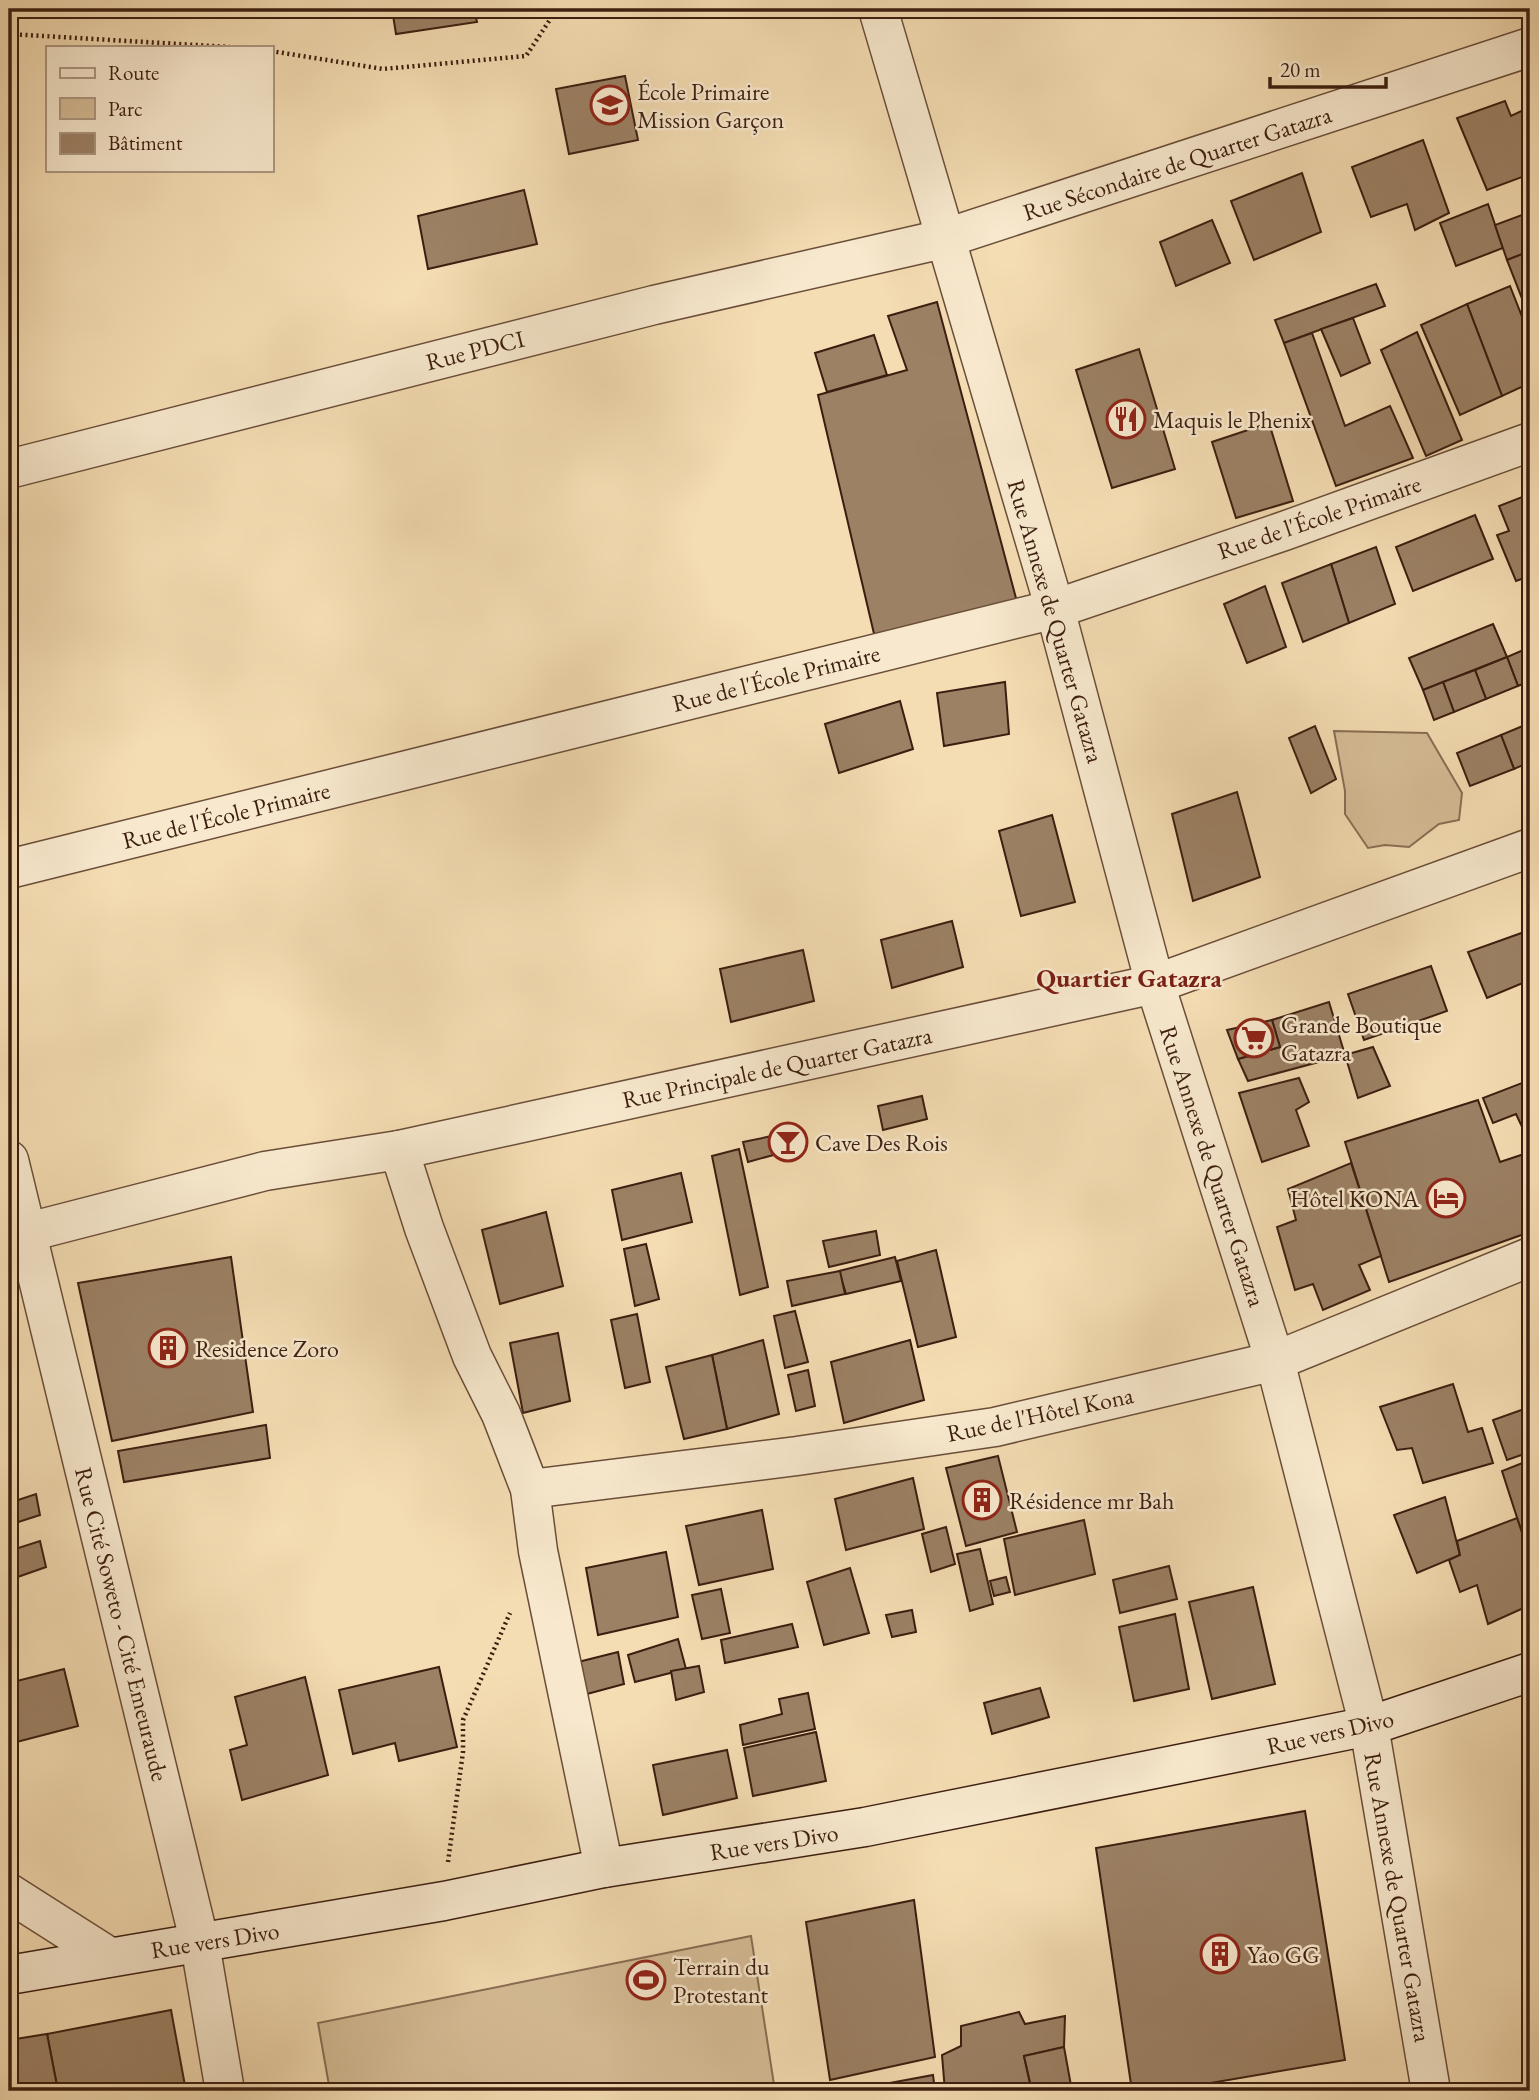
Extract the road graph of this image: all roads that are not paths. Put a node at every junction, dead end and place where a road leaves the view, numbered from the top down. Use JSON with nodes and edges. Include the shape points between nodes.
{"nodes":[{"id":1,"x":878,"y":9,"type":"edge"},
{"id":2,"x":1530,"y":47,"type":"edge"},
{"id":3,"x":943,"y":239,"type":"junction"},
{"id":4,"x":1530,"y":442,"type":"edge"},
{"id":5,"x":9,"y":469,"type":"edge"},
{"id":6,"x":1055,"y":609,"type":"junction"},
{"id":7,"x":1530,"y":848,"type":"edge"},
{"id":8,"x":9,"y":869,"type":"edge"},
{"id":9,"x":1155,"y":984,"type":"junction"},
{"id":10,"x":399,"y":1150,"type":"junction"},
{"id":11,"x":9,"y":1160,"type":"edge"},
{"id":12,"x":18,"y":1235,"type":"edge"},
{"id":13,"x":1530,"y":1257,"type":"edge"},
{"id":14,"x":1275,"y":1361,"type":"junction"},
{"id":15,"x":530,"y":1489,"type":"junction"},
{"id":16,"x":1530,"y":1672,"type":"edge"},
{"id":17,"x":1369,"y":1726,"type":"junction"},
{"id":18,"x":604,"y":1868,"type":"junction"},
{"id":19,"x":9,"y":1893,"type":"edge"},
{"id":20,"x":200,"y":1944,"type":"junction"},
{"id":21,"x":108,"y":1956,"type":"junction"},
{"id":22,"x":9,"y":1975,"type":"edge"},
{"id":23,"x":225,"y":2091,"type":"edge"},
{"id":24,"x":1431,"y":2091,"type":"edge"}],
"edges":[{"from":1,"to":3,"type":"street","name":"Rue Annexe de Quarter Gatazra"},
{"from":2,"to":3,"type":"street","name":"Rue Sécondaire de Quarter Gatazra"},
{"from":3,"to":5,"type":"street","name":"Rue PDCI","via":[[640,308]]},
{"from":3,"to":6,"type":"street","name":"Rue Annexe de Quarter Gatazra"},
{"from":4,"to":6,"type":"street","name":"Rue de l'École Primaire"},
{"from":6,"to":8,"type":"street","name":"Rue de l'École Primaire"},
{"from":6,"to":9,"type":"street","name":"Rue Annexe de Quarter Gatazra"},
{"from":7,"to":9,"type":"street","name":"Rue Principale de Quarter Gatazra"},
{"from":9,"to":10,"type":"street","name":"Rue Principale de Quarter Gatazra"},
{"from":9,"to":14,"type":"street","name":"Rue Annexe de Quarter Gatazra"},
{"from":10,"to":12,"type":"street","name":"Rue Principale de Quarter Gatazra","via":[[265,1171]]},
{"from":10,"to":15,"type":"street","via":[[472,1356]]},
{"from":11,"to":12,"type":"street","name":"Rue Cité Soweto - Cité Emeuraude"},
{"from":12,"to":20,"type":"street","name":"Rue Cité Soweto - Cité Emeuraude"},
{"from":13,"to":14,"type":"street","name":"Rue de l'Hôtel Kona"},
{"from":14,"to":15,"type":"street","name":"Rue de l'Hôtel Kona","via":[[995,1427]]},
{"from":14,"to":17,"type":"street","name":"Rue Annexe de Quarter Gatazra"},
{"from":15,"to":18,"type":"street","via":[[538,1551]]},
{"from":16,"to":17,"type":"street","name":"Rue vers Divo"},
{"from":17,"to":18,"type":"street","name":"Rue vers Divo","via":[[865,1827]]},
{"from":17,"to":24,"type":"street","name":"Rue Annexe de Quarter Gatazra"},
{"from":18,"to":20,"type":"street","name":"Rue vers Divo"},
{"from":19,"to":21,"type":"street"},
{"from":20,"to":21,"type":"street","name":"Rue vers Divo"},
{"from":20,"to":23,"type":"street","name":"Rue Cité Soweto - Cité Emeuraude"},
{"from":21,"to":22,"type":"street","name":"Rue vers Divo"}]}
